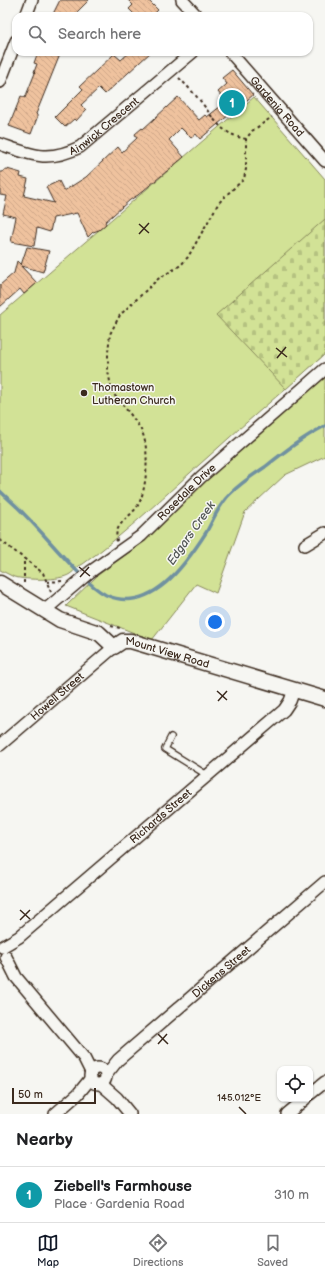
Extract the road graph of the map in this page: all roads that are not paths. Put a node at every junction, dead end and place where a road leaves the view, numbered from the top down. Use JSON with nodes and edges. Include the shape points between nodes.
{"nodes":[{"id":1,"x":32,"y":0,"type":"edge"},
{"id":2,"x":182,"y":0,"type":"edge"},
{"id":3,"x":28,"y":12,"type":"edge"},
{"id":4,"x":193,"y":12,"type":"edge"},
{"id":5,"x":12,"y":51,"type":"edge"},
{"id":6,"x":188,"y":56,"type":"edge"},
{"id":7,"x":234,"y":56,"type":"edge"},
{"id":8,"x":0,"y":82,"type":"edge"},
{"id":9,"x":0,"y":144,"type":"edge"},
{"id":10,"x":325,"y":161,"type":"edge"},
{"id":11,"x":325,"y":369,"type":"edge"},
{"id":12,"x":325,"y":533,"type":"edge"},
{"id":13,"x":305,"y":545,"type":"dead end"},
{"id":14,"x":0,"y":583,"type":"edge"},
{"id":15,"x":44,"y":611,"type":"junction"},
{"id":16,"x":114,"y":647,"type":"junction"},
{"id":17,"x":294,"y":690,"type":"junction"},
{"id":18,"x":325,"y":699,"type":"edge"},
{"id":19,"x":171,"y":737,"type":"dead end"},
{"id":20,"x":0,"y":745,"type":"edge"},
{"id":21,"x":207,"y":775,"type":"junction"},
{"id":22,"x":325,"y":882,"type":"edge"},
{"id":23,"x":2,"y":955,"type":"edge"},
{"id":24,"x":99,"y":1076,"type":"junction"},
{"id":25,"x":325,"y":1082,"type":"edge"},
{"id":26,"x":313,"y":1092,"type":"edge"},
{"id":27,"x":301,"y":1102,"type":"edge"},
{"id":28,"x":55,"y":1114,"type":"edge"},
{"id":29,"x":130,"y":1114,"type":"edge"},
{"id":30,"x":287,"y":1114,"type":"edge"}],
"edges":[{"from":1,"to":3,"type":"street"},
{"from":2,"to":4,"type":"street"},
{"from":5,"to":8,"type":"street"},
{"from":6,"to":9,"type":"street","name":"Ainwick Crescent","via":[[75,150],[58,156],[32,155]]},
{"from":7,"to":10,"type":"street","name":"Gardenia Road"},
{"from":11,"to":15,"type":"street","name":"Rosedale Drive","via":[[212,467],[141,536],[90,572]]},
{"from":12,"to":13,"type":"street"},
{"from":14,"to":15,"type":"street","name":"Mount View Road"},
{"from":15,"to":16,"type":"street","name":"Mount View Road","via":[[60,620],[99,633]]},
{"from":16,"to":17,"type":"street","name":"Mount View Road","via":[[123,641],[131,641]]},
{"from":16,"to":20,"type":"street","name":"Howell Street"},
{"from":17,"to":18,"type":"street","name":"Mount View Road"},
{"from":17,"to":21,"type":"street","name":"Richards Street","via":[[288,706]]},
{"from":19,"to":21,"type":"lane","via":[[165,749]]},
{"from":21,"to":23,"type":"street","name":"Richards Street","via":[[19,937]]},
{"from":22,"to":24,"type":"street","name":"Dickens Street"},
{"from":23,"to":24,"type":"street","via":[[16,977]]},
{"from":24,"to":28,"type":"street","name":"Dickens Street"},
{"from":24,"to":29,"type":"street"},
{"from":25,"to":26,"type":"street"},
{"from":27,"to":30,"type":"street"}]}
